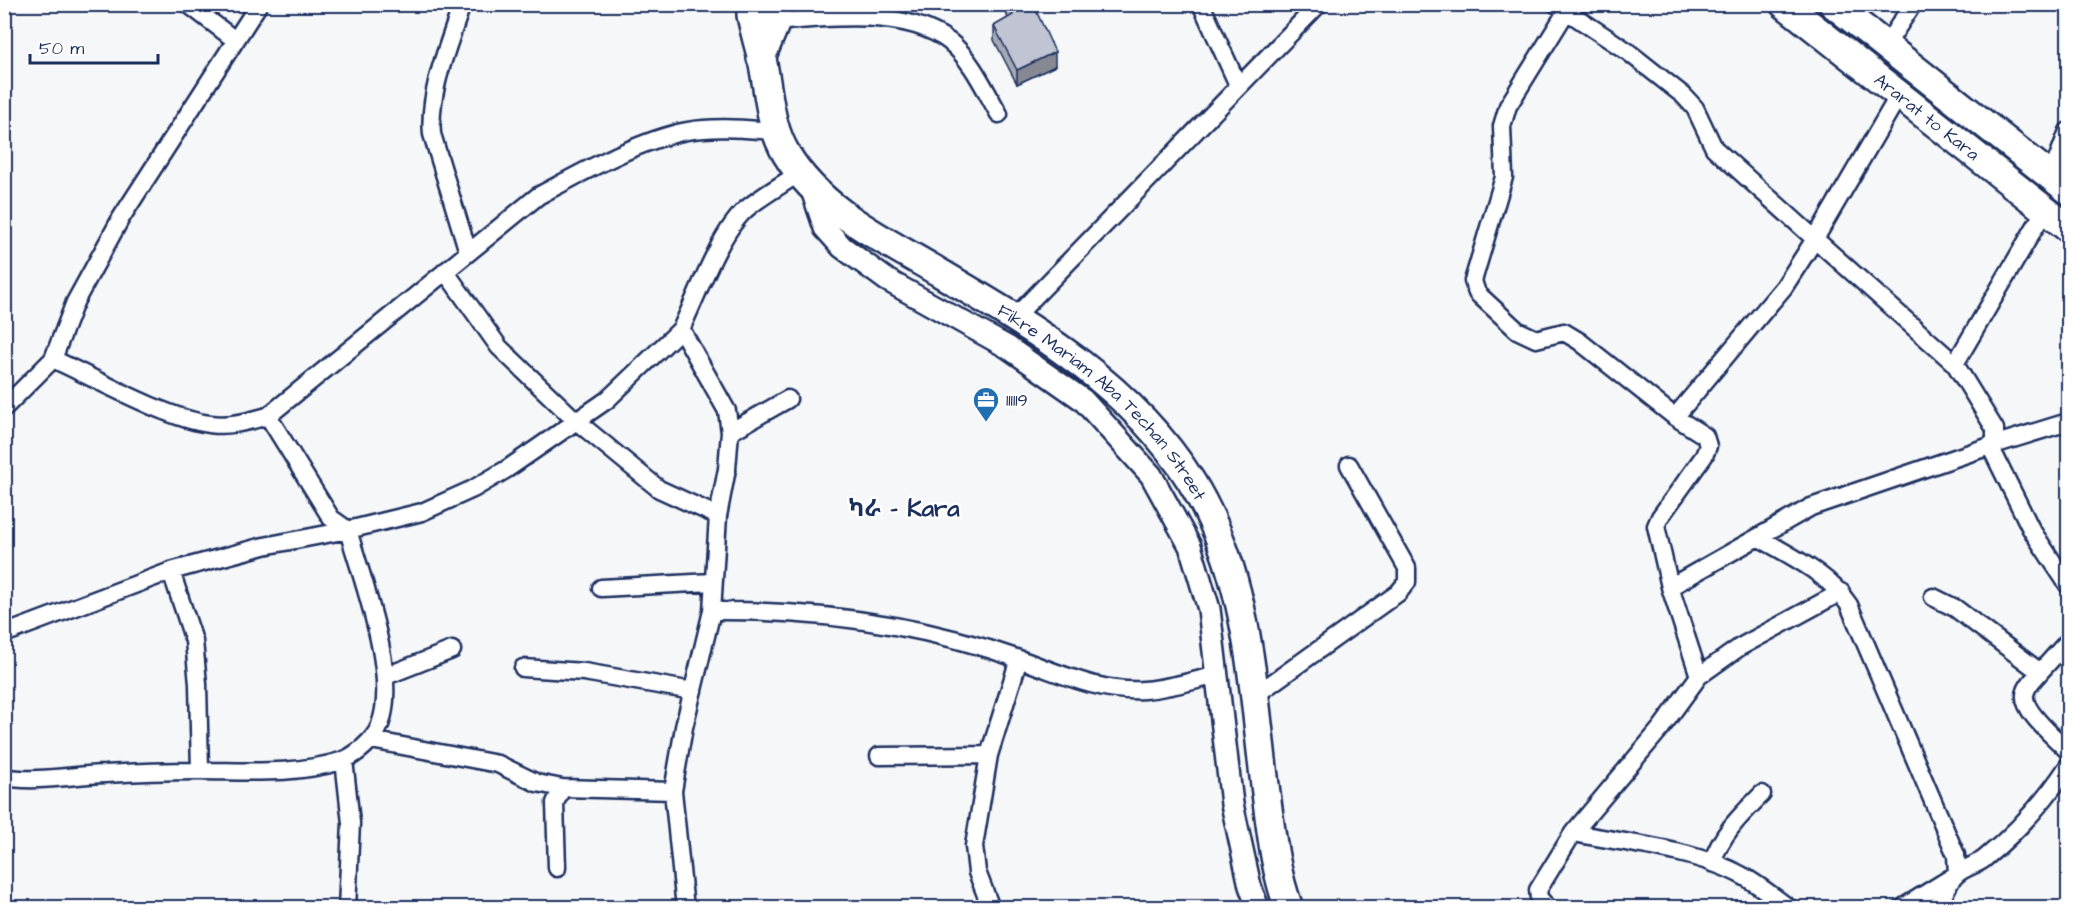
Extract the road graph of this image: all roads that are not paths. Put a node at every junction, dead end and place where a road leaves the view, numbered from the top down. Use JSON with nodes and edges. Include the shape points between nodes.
{"nodes":[{"id":1,"x":188,"y":4,"type":"edge"},
{"id":2,"x":259,"y":4,"type":"edge"},
{"id":3,"x":462,"y":4,"type":"edge"},
{"id":4,"x":1201,"y":4,"type":"edge"},
{"id":5,"x":1319,"y":4,"type":"edge"},
{"id":6,"x":1784,"y":4,"type":"edge"},
{"id":7,"x":1833,"y":4,"type":"edge"},
{"id":8,"x":1913,"y":4,"type":"edge"},
{"id":9,"x":1565,"y":6,"type":"edge"},
{"id":10,"x":763,"y":12,"type":"edge"},
{"id":11,"x":235,"y":40,"type":"junction"},
{"id":12,"x":1886,"y":45,"type":"junction"},
{"id":13,"x":1238,"y":85,"type":"junction"},
{"id":14,"x":1899,"y":95,"type":"junction"},
{"id":15,"x":999,"y":114,"type":"dead end"},
{"id":16,"x":775,"y":130,"type":"junction"},
{"id":17,"x":2068,"y":130,"type":"edge"},
{"id":18,"x":805,"y":180,"type":"junction"},
{"id":19,"x":2060,"y":183,"type":"edge"},
{"id":20,"x":2046,"y":210,"type":"junction"},
{"id":21,"x":2068,"y":228,"type":"edge"},
{"id":22,"x":1815,"y":239,"type":"junction"},
{"id":23,"x":468,"y":252,"type":"junction"},
{"id":24,"x":445,"y":271,"type":"junction"},
{"id":25,"x":1014,"y":318,"type":"junction"},
{"id":26,"x":681,"y":329,"type":"junction"},
{"id":27,"x":53,"y":359,"type":"junction"},
{"id":28,"x":1955,"y":364,"type":"junction"},
{"id":29,"x":788,"y":399,"type":"dead end"},
{"id":30,"x":6,"y":404,"type":"edge"},
{"id":31,"x":268,"y":416,"type":"junction"},
{"id":32,"x":1675,"y":417,"type":"junction"},
{"id":33,"x":575,"y":420,"type":"junction"},
{"id":34,"x":2068,"y":422,"type":"edge"},
{"id":35,"x":730,"y":432,"type":"junction"},
{"id":36,"x":1990,"y":446,"type":"junction"},
{"id":37,"x":1349,"y":465,"type":"dead end"},
{"id":38,"x":718,"y":516,"type":"junction"},
{"id":39,"x":348,"y":530,"type":"junction"},
{"id":40,"x":1758,"y":537,"type":"junction"},
{"id":41,"x":171,"y":571,"type":"junction"},
{"id":42,"x":712,"y":582,"type":"junction"},
{"id":43,"x":2068,"y":585,"type":"edge"},
{"id":44,"x":1670,"y":587,"type":"junction"},
{"id":45,"x":601,"y":588,"type":"dead end"},
{"id":46,"x":1841,"y":592,"type":"junction"},
{"id":47,"x":1933,"y":597,"type":"dead end"},
{"id":48,"x":712,"y":611,"type":"junction"},
{"id":49,"x":4,"y":634,"type":"edge"},
{"id":50,"x":2068,"y":641,"type":"edge"},
{"id":51,"x":452,"y":650,"type":"dead end"},
{"id":52,"x":1019,"y":659,"type":"junction"},
{"id":53,"x":523,"y":668,"type":"dead end"},
{"id":54,"x":2040,"y":672,"type":"junction"},
{"id":55,"x":1216,"y":675,"type":"junction"},
{"id":56,"x":386,"y":676,"type":"junction"},
{"id":57,"x":1699,"y":676,"type":"junction"},
{"id":58,"x":693,"y":691,"type":"junction"},
{"id":59,"x":1254,"y":696,"type":"junction"},
{"id":60,"x":371,"y":740,"type":"junction"},
{"id":61,"x":2068,"y":751,"type":"edge"},
{"id":62,"x":989,"y":755,"type":"junction"},
{"id":63,"x":879,"y":756,"type":"dead end"},
{"id":64,"x":344,"y":760,"type":"junction"},
{"id":65,"x":2068,"y":766,"type":"edge"},
{"id":66,"x":200,"y":771,"type":"junction"},
{"id":67,"x":4,"y":777,"type":"edge"},
{"id":68,"x":562,"y":788,"type":"junction"},
{"id":69,"x":673,"y":791,"type":"junction"},
{"id":70,"x":1762,"y":794,"type":"dead end"},
{"id":71,"x":1573,"y":833,"type":"junction"},
{"id":72,"x":1712,"y":863,"type":"junction"},
{"id":73,"x":557,"y":868,"type":"dead end"},
{"id":74,"x":1956,"y":874,"type":"junction"},
{"id":75,"x":347,"y":908,"type":"edge"},
{"id":76,"x":685,"y":908,"type":"edge"},
{"id":77,"x":991,"y":908,"type":"edge"},
{"id":78,"x":1258,"y":908,"type":"edge"},
{"id":79,"x":1289,"y":908,"type":"edge"},
{"id":80,"x":1548,"y":908,"type":"edge"},
{"id":81,"x":1789,"y":908,"type":"edge"},
{"id":82,"x":1902,"y":908,"type":"edge"},
{"id":83,"x":1939,"y":908,"type":"edge"}],
"edges":[{"from":1,"to":11,"type":"street"},
{"from":2,"to":11,"type":"street"},
{"from":3,"to":23,"type":"street","via":[[430,117]]},
{"from":4,"to":13,"type":"street"},
{"from":5,"to":13,"type":"street"},
{"from":6,"to":14,"type":"main road","name":"Ararat to Kara"},
{"from":7,"to":12,"type":"main road","name":"Ararat to Kara"},
{"from":8,"to":12,"type":"street"},
{"from":9,"to":22,"type":"street","via":[[1684,96],[1695,108],[1714,148]]},
{"from":9,"to":32,"type":"street","via":[[1508,106],[1502,126],[1504,177],[1473,281],[1477,293],[1517,330],[1536,339],[1564,332]]},
{"from":10,"to":15,"type":"street","via":[[842,15],[931,31],[966,59]]},
{"from":10,"to":16,"type":"main road","name":"Fikre Mariam Aba Techan Street","via":[[762,58]]},
{"from":11,"to":27,"type":"street","via":[[121,218],[75,302]]},
{"from":12,"to":19,"type":"main road","name":"Ararat to Kara"},
{"from":13,"to":25,"type":"street"},
{"from":14,"to":20,"type":"main road","name":"Ararat to Kara"},
{"from":14,"to":22,"type":"street"},
{"from":16,"to":18,"type":"main road","name":"Fikre Mariam Aba Techan Street"},
{"from":16,"to":23,"type":"street","via":[[713,128],[654,142],[585,170],[538,196]]},
{"from":17,"to":19,"type":"street"},
{"from":18,"to":25,"type":"main road","name":"Fikre Mariam Aba Techan Street","via":[[844,217]]},
{"from":18,"to":26,"type":"street","via":[[745,210],[720,247]]},
{"from":18,"to":55,"type":"street","via":[[825,228],[842,247],[887,280],[1009,348],[1083,400],[1152,475],[1190,546],[1209,609]]},
{"from":20,"to":21,"type":"main road","name":"Ararat to Kara"},
{"from":20,"to":28,"type":"street"},
{"from":22,"to":28,"type":"street"},
{"from":22,"to":32,"type":"street","via":[[1784,287]]},
{"from":23,"to":24,"type":"street"},
{"from":24,"to":31,"type":"street"},
{"from":24,"to":33,"type":"street","via":[[499,347]]},
{"from":25,"to":59,"type":"main road","name":"Fikre Mariam Aba Techan Street","via":[[1096,373],[1162,441],[1191,481],[1225,550],[1248,637]]},
{"from":26,"to":33,"type":"street","via":[[607,400]]},
{"from":26,"to":35,"type":"street","via":[[727,411]]},
{"from":27,"to":30,"type":"street"},
{"from":27,"to":31,"type":"street","via":[[161,409],[209,424],[235,424]]},
{"from":28,"to":36,"type":"street","via":[[1995,429],[1995,440]]},
{"from":29,"to":35,"type":"street"},
{"from":31,"to":39,"type":"street","via":[[331,518]]},
{"from":32,"to":44,"type":"street","via":[[1705,436],[1708,446],[1656,526]]},
{"from":33,"to":38,"type":"street","via":[[659,489]]},
{"from":33,"to":39,"type":"street","via":[[473,489],[422,512]]},
{"from":34,"to":36,"type":"street"},
{"from":35,"to":38,"type":"street"},
{"from":36,"to":40,"type":"street","via":[[1811,507]]},
{"from":36,"to":43,"type":"street","via":[[2031,529]]},
{"from":37,"to":59,"type":"street","via":[[1407,568],[1407,582],[1398,593]]},
{"from":38,"to":42,"type":"street"},
{"from":39,"to":41,"type":"street","via":[[264,546]]},
{"from":39,"to":56,"type":"street"},
{"from":40,"to":44,"type":"street"},
{"from":40,"to":46,"type":"street","via":[[1824,577]]},
{"from":41,"to":49,"type":"street"},
{"from":41,"to":66,"type":"street","via":[[194,641]]},
{"from":42,"to":45,"type":"street"},
{"from":42,"to":48,"type":"street"},
{"from":44,"to":57,"type":"street"},
{"from":46,"to":57,"type":"street","via":[[1740,647]]},
{"from":46,"to":74,"type":"street","via":[[1956,855]]},
{"from":47,"to":54,"type":"street","via":[[1973,621]]},
{"from":48,"to":52,"type":"street","via":[[770,612],[875,623],[981,645]]},
{"from":48,"to":58,"type":"street"},
{"from":50,"to":54,"type":"street"},
{"from":51,"to":56,"type":"street"},
{"from":52,"to":55,"type":"street","via":[[1096,686],[1117,689],[1155,688]]},
{"from":52,"to":62,"type":"street"},
{"from":53,"to":58,"type":"street","via":[[584,672]]},
{"from":54,"to":61,"type":"street","via":[[2026,690],[2024,700],[2030,712]]},
{"from":55,"to":78,"type":"street","via":[[1232,804]]},
{"from":56,"to":60,"type":"street","via":[[385,710]]},
{"from":57,"to":71,"type":"street","via":[[1661,729]]},
{"from":58,"to":69,"type":"street"},
{"from":59,"to":79,"type":"main road","name":"Fikre Mariam Aba Techan Street","via":[[1269,817]]},
{"from":60,"to":64,"type":"street"},
{"from":60,"to":68,"type":"street","via":[[498,764],[537,783]]},
{"from":62,"to":63,"type":"street"},
{"from":62,"to":77,"type":"street","via":[[974,846],[978,872]]},
{"from":64,"to":66,"type":"street","via":[[302,770]]},
{"from":64,"to":75,"type":"street","via":[[351,823]]},
{"from":65,"to":74,"type":"street","via":[[2047,798],[2021,824],[1974,867]]},
{"from":66,"to":67,"type":"street","via":[[41,779]]},
{"from":68,"to":69,"type":"street"},
{"from":68,"to":73,"type":"street","via":[[555,803]]},
{"from":69,"to":76,"type":"street"},
{"from":70,"to":72,"type":"street","via":[[1718,844]]},
{"from":71,"to":72,"type":"street"},
{"from":71,"to":80,"type":"street","via":[[1538,890],[1539,898]]},
{"from":72,"to":81,"type":"street","via":[[1743,876]]},
{"from":74,"to":82,"type":"street"},
{"from":74,"to":83,"type":"street"}]}
